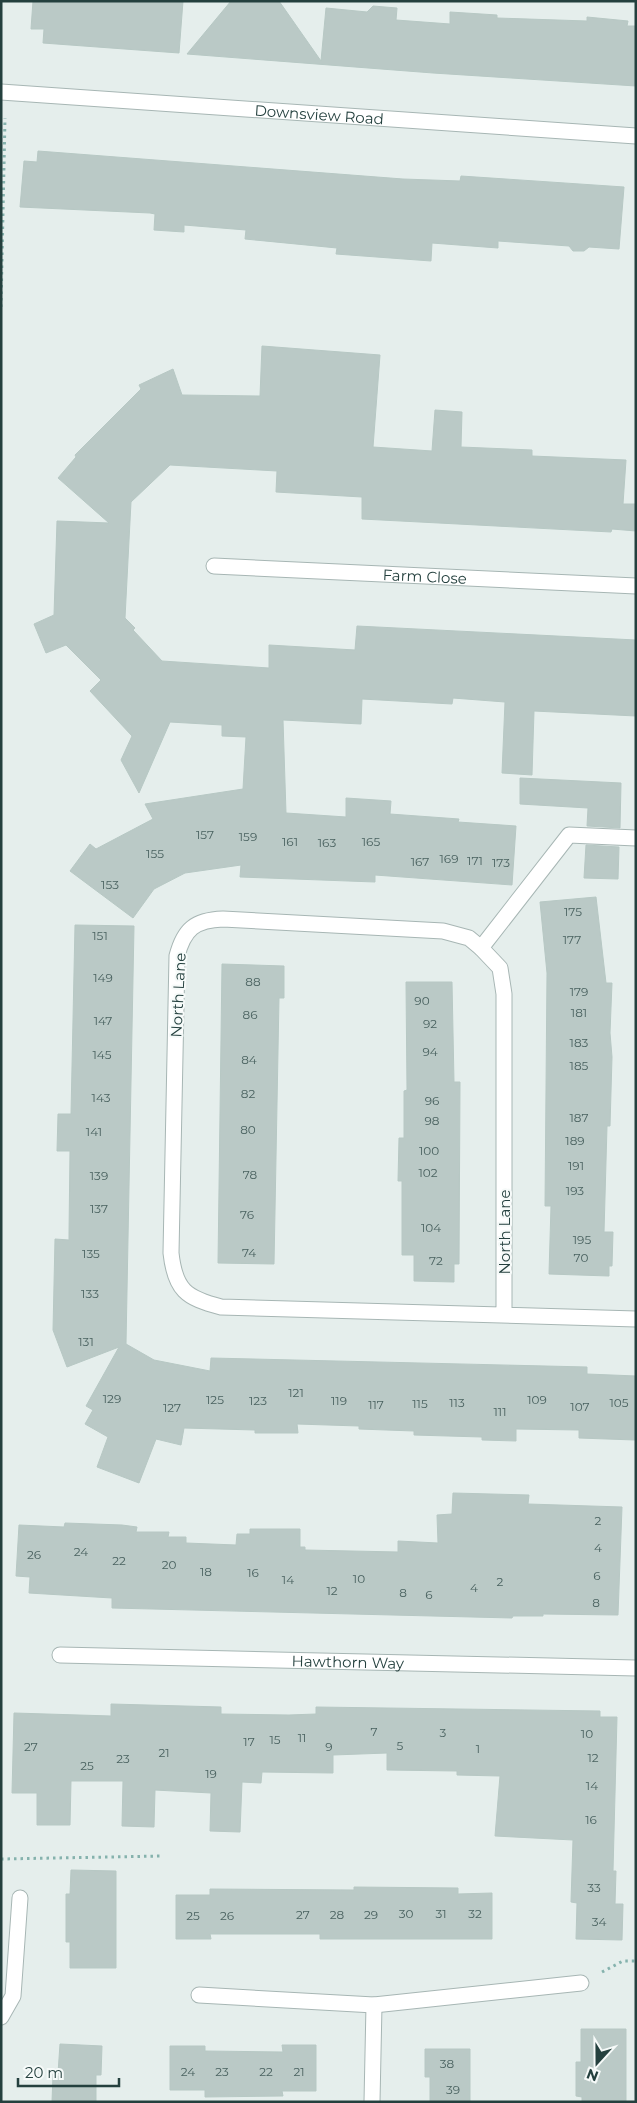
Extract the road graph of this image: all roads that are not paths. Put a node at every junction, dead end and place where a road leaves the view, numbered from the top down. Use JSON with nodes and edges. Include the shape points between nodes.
{"nodes":[{"id":1,"x":4,"y":92,"type":"edge"},
{"id":2,"x":636,"y":136,"type":"edge"},
{"id":3,"x":214,"y":566,"type":"dead end"},
{"id":4,"x":636,"y":586,"type":"edge"},
{"id":5,"x":636,"y":838,"type":"edge"},
{"id":6,"x":481,"y":948,"type":"junction"},
{"id":7,"x":504,"y":1315,"type":"junction"},
{"id":8,"x":636,"y":1319,"type":"edge"},
{"id":9,"x":60,"y":1655,"type":"dead end"},
{"id":10,"x":636,"y":1668,"type":"edge"},
{"id":11,"x":20,"y":1898,"type":"dead end"},
{"id":12,"x":581,"y":1983,"type":"road end"},
{"id":13,"x":199,"y":1995,"type":"dead end"},
{"id":14,"x":374,"y":2005,"type":"junction"},
{"id":15,"x":1,"y":2017,"type":"edge"},
{"id":16,"x":372,"y":2102,"type":"edge"}],
"edges":[{"from":1,"to":2,"type":"street","name":"Downsview Road"},
{"from":3,"to":4,"type":"street","name":"Farm Close"},
{"from":5,"to":6,"type":"street","via":[[569,835]]},
{"from":6,"to":7,"type":"street","name":"North Lane","via":[[500,968],[504,994]]},
{"from":6,"to":7,"type":"street","name":"North Lane","via":[[469,938],[443,931],[223,919],[208,920],[194,926],[182,937],[177,956],[171,1253],[173,1273],[183,1290],[200,1302],[221,1307]]},
{"from":7,"to":8,"type":"street","name":"North Lane"},
{"from":9,"to":10,"type":"street","name":"Hawthorn Way"},
{"from":11,"to":15,"type":"street","via":[[13,1996]]},
{"from":12,"to":14,"type":"street"},
{"from":13,"to":14,"type":"street"},
{"from":14,"to":16,"type":"street"}]}
